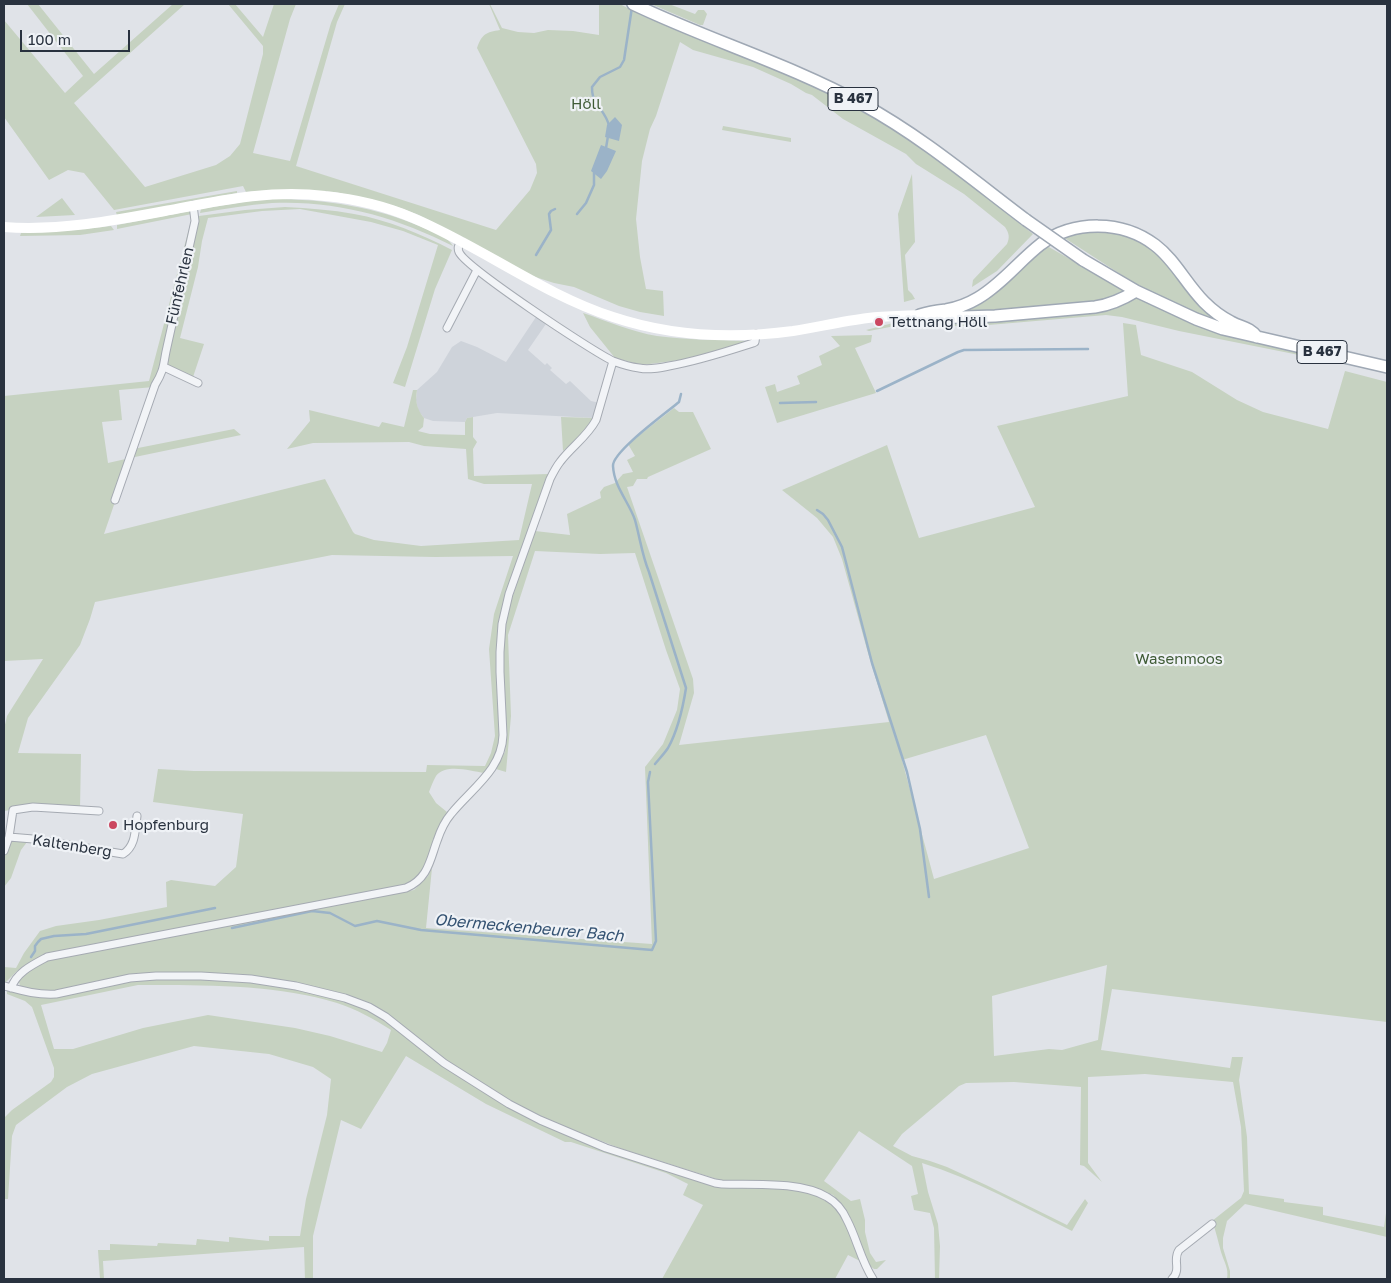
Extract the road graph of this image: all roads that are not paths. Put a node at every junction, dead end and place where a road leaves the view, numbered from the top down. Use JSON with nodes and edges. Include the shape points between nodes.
{"nodes":[{"id":1,"x":633,"y":4,"type":"edge"},
{"id":2,"x":193,"y":205,"type":"junction"},
{"id":3,"x":4,"y":227,"type":"edge"},
{"id":4,"x":461,"y":241,"type":"junction"},
{"id":5,"x":478,"y":270,"type":"junction"},
{"id":6,"x":1136,"y":291,"type":"junction"},
{"id":7,"x":920,"y":315,"type":"junction"},
{"id":8,"x":447,"y":328,"type":"dead end"},
{"id":9,"x":756,"y":334,"type":"junction"},
{"id":10,"x":1257,"y":337,"type":"junction"},
{"id":11,"x":613,"y":361,"type":"junction"},
{"id":12,"x":164,"y":367,"type":"junction"},
{"id":13,"x":1387,"y":367,"type":"edge"},
{"id":14,"x":198,"y":382,"type":"dead end"},
{"id":15,"x":115,"y":500,"type":"dead end"},
{"id":16,"x":99,"y":811,"type":"dead end"},
{"id":17,"x":137,"y":816,"type":"dead end"},
{"id":18,"x":9,"y":837,"type":"junction"},
{"id":19,"x":4,"y":850,"type":"edge"},
{"id":20,"x":7,"y":987,"type":"edge"},
{"id":21,"x":1212,"y":1224,"type":"dead end"},
{"id":22,"x":873,"y":1279,"type":"edge"},
{"id":23,"x":1172,"y":1279,"type":"edge"}],
"edges":[{"from":1,"to":6,"type":"main road","number":"B 467","bridge":true,"via":[[797,72],[876,111],[918,138],[1083,260]]},
{"from":2,"to":3,"type":"main road","via":[[84,224]]},
{"from":2,"to":4,"type":"main road","via":[[260,195],[324,196],[392,210]]},
{"from":2,"to":12,"type":"street","name":"Fünfehrlen","via":[[195,221]]},
{"from":4,"to":5,"type":"street","via":[[458,246],[461,256]]},
{"from":4,"to":9,"type":"main road","via":[[557,294],[614,318],[697,334]]},
{"from":5,"to":8,"type":"street"},
{"from":5,"to":11,"type":"street"},
{"from":6,"to":7,"type":"main road","via":[[1118,301],[1095,307],[964,318]]},
{"from":6,"to":10,"type":"main road","number":"B 467","via":[[1222,329]]},
{"from":7,"to":9,"type":"main road"},
{"from":7,"to":10,"type":"main road","via":[[948,310],[977,299],[1052,237],[1072,230],[1103,226],[1130,232],[1155,245],[1205,304],[1231,322],[1252,330]]},
{"from":9,"to":11,"type":"street","via":[[753,343],[676,365],[639,368]]},
{"from":10,"to":13,"type":"main road","number":"B 467"},
{"from":11,"to":20,"type":"street","via":[[593,427],[555,470],[509,594],[500,652],[503,745],[487,775],[450,815],[420,880],[406,888],[47,958],[20,974]]},
{"from":12,"to":14,"type":"street"},
{"from":12,"to":15,"type":"street","name":"Fünfehrlen","via":[[154,384]]},
{"from":16,"to":18,"type":"street","via":[[33,807],[13,810]]},
{"from":17,"to":18,"type":"street","name":"Kaltenberg","via":[[132,846],[123,854]]},
{"from":18,"to":19,"type":"street"},
{"from":20,"to":22,"type":"street","via":[[48,995],[130,978],[201,976],[287,984],[345,998],[386,1017],[444,1063],[509,1104],[606,1148],[715,1183],[780,1185],[828,1197],[841,1209]]},
{"from":21,"to":23,"type":"street","via":[[1178,1250]]}]}
